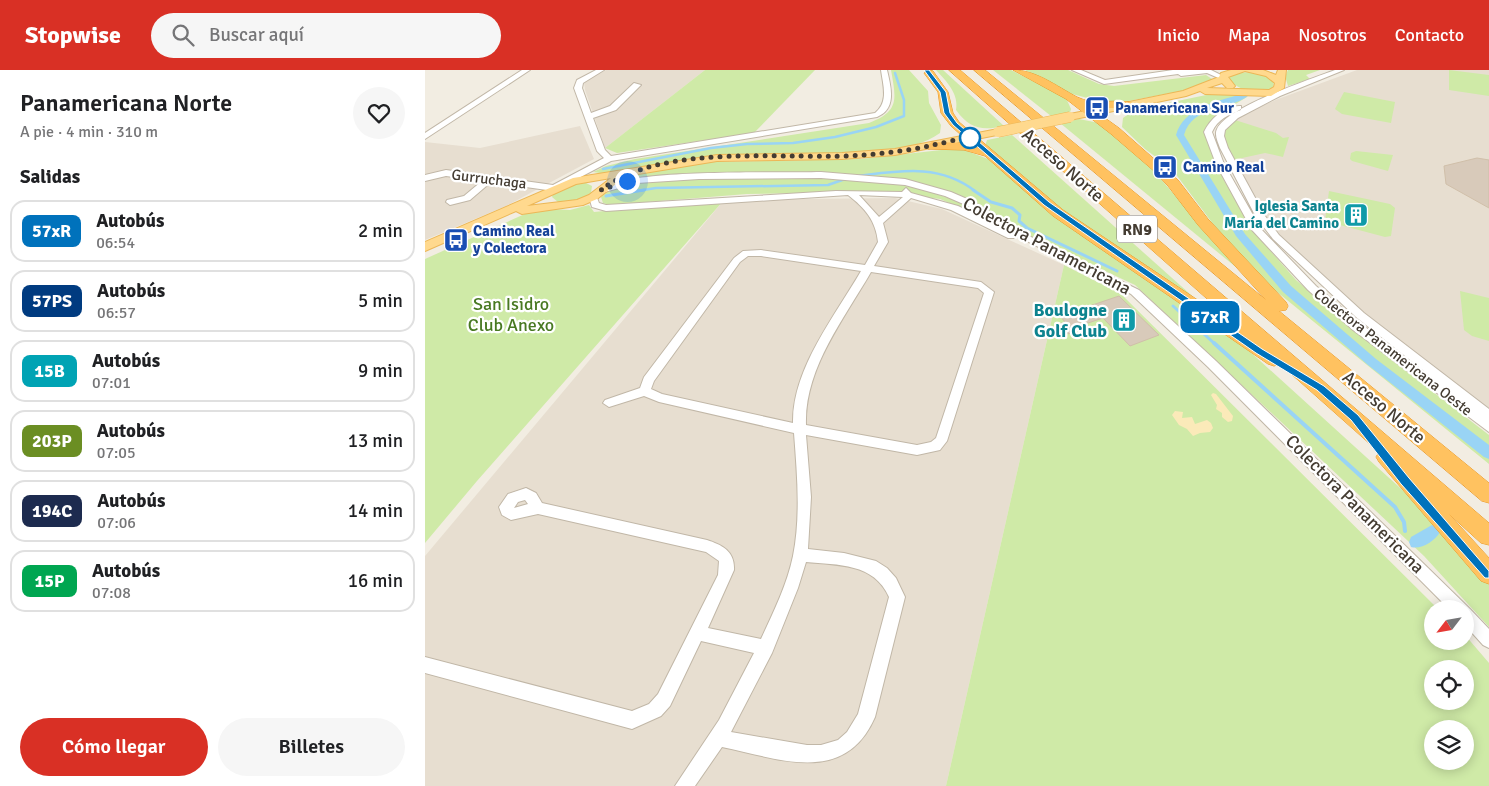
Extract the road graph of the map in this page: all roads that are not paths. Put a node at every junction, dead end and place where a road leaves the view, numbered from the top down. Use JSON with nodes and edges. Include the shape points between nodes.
{"nodes":[{"id":1,"x":527,"y":70,"type":"edge"},
{"id":2,"x":601,"y":70,"type":"edge"},
{"id":3,"x":884,"y":70,"type":"edge"},
{"id":4,"x":954,"y":70,"type":"edge"},
{"id":5,"x":979,"y":70,"type":"edge"},
{"id":6,"x":1018,"y":70,"type":"edge"},
{"id":7,"x":1075,"y":70,"type":"edge"},
{"id":8,"x":1123,"y":70,"type":"edge"},
{"id":9,"x":1188,"y":70,"type":"edge"},
{"id":10,"x":1241,"y":70,"type":"edge"},
{"id":11,"x":1249,"y":70,"type":"edge"},
{"id":12,"x":1282,"y":70,"type":"edge"},
{"id":13,"x":1341,"y":70,"type":"edge"},
{"id":14,"x":929,"y":73,"type":"dead end"},
{"id":15,"x":1223,"y":79,"type":"junction"},
{"id":16,"x":1122,"y":80,"type":"junction"},
{"id":17,"x":637,"y":85,"type":"dead end"},
{"id":18,"x":1274,"y":91,"type":"junction"},
{"id":19,"x":1243,"y":92,"type":"junction"},
{"id":20,"x":1187,"y":93,"type":"junction"},
{"id":21,"x":1070,"y":97,"type":"junction"},
{"id":22,"x":1130,"y":105,"type":"junction"},
{"id":23,"x":1092,"y":113,"type":"junction"},
{"id":24,"x":588,"y":117,"type":"junction"},
{"id":25,"x":955,"y":124,"type":"junction"},
{"id":26,"x":1115,"y":131,"type":"junction"},
{"id":27,"x":970,"y":137,"type":"junction"},
{"id":28,"x":425,"y":138,"type":"edge"},
{"id":29,"x":932,"y":146,"type":"junction"},
{"id":30,"x":988,"y":154,"type":"junction"},
{"id":31,"x":609,"y":159,"type":"junction"},
{"id":32,"x":633,"y":171,"type":"junction"},
{"id":33,"x":425,"y":178,"type":"edge"},
{"id":34,"x":489,"y":179,"type":"junction"},
{"id":35,"x":581,"y":180,"type":"junction"},
{"id":36,"x":900,"y":181,"type":"junction"},
{"id":37,"x":554,"y":188,"type":"junction"},
{"id":38,"x":597,"y":193,"type":"junction"},
{"id":39,"x":850,"y":193,"type":"junction"},
{"id":40,"x":909,"y":196,"type":"junction"},
{"id":41,"x":450,"y":202,"type":"dead end"},
{"id":42,"x":556,"y":205,"type":"junction"},
{"id":43,"x":879,"y":222,"type":"junction"},
{"id":44,"x":425,"y":248,"type":"edge"},
{"id":45,"x":867,"y":270,"type":"junction"},
{"id":46,"x":1112,"y":278,"type":"junction"},
{"id":47,"x":1303,"y":338,"type":"junction"},
{"id":48,"x":1321,"y":388,"type":"junction"},
{"id":49,"x":645,"y":391,"type":"junction"},
{"id":50,"x":609,"y":403,"type":"dead end"},
{"id":51,"x":1489,"y":416,"type":"edge"},
{"id":52,"x":1354,"y":417,"type":"junction"},
{"id":53,"x":1489,"y":427,"type":"edge"},
{"id":54,"x":799,"y":429,"type":"junction"},
{"id":55,"x":1489,"y":495,"type":"edge"},
{"id":56,"x":539,"y":508,"type":"dead end"},
{"id":57,"x":1489,"y":536,"type":"edge"},
{"id":58,"x":801,"y":555,"type":"junction"},
{"id":59,"x":1489,"y":574,"type":"edge"},
{"id":60,"x":1451,"y":600,"type":"edge"},
{"id":61,"x":1474,"y":624,"type":"edge"},
{"id":62,"x":697,"y":633,"type":"junction"},
{"id":63,"x":1489,"y":640,"type":"edge"},
{"id":64,"x":766,"y":648,"type":"junction"},
{"id":65,"x":425,"y":665,"type":"edge"},
{"id":66,"x":719,"y":738,"type":"junction"},
{"id":67,"x":683,"y":786,"type":"edge"}],
"edges":[{"from":1,"to":28,"type":"street"},
{"from":2,"to":24,"type":"street","via":[[578,84]]},
{"from":3,"to":31,"type":"street","via":[[888,104],[877,115]]},
{"from":4,"to":48,"type":"highway","name":"Acceso Norte","number":"RN9"},
{"from":5,"to":47,"type":"highway","name":"Acceso Norte","number":"RN9"},
{"from":6,"to":21,"type":"highway"},
{"from":7,"to":16,"type":"street","via":[[1104,82]]},
{"from":8,"to":16,"type":"street"},
{"from":9,"to":16,"type":"street"},
{"from":10,"to":15,"type":"main road","via":[[1229,72]]},
{"from":11,"to":18,"type":"main road","via":[[1269,74]]},
{"from":12,"to":18,"type":"main road"},
{"from":13,"to":18,"type":"street"},
{"from":14,"to":25,"type":"highway","via":[[943,92],[947,113]]},
{"from":15,"to":16,"type":"street","via":[[1204,71]]},
{"from":15,"to":19,"type":"main road"},
{"from":15,"to":20,"type":"main road"},
{"from":17,"to":24,"type":"street","via":[[613,108]]},
{"from":18,"to":19,"type":"main road"},
{"from":18,"to":51,"type":"street","via":[[1225,124],[1220,136],[1265,224],[1354,309]]},
{"from":18,"to":53,"type":"street","name":"Colectora Panamericana Oeste","via":[[1220,116],[1208,132],[1220,164],[1255,228],[1305,281],[1357,327]]},
{"from":19,"to":20,"type":"main road"},
{"from":20,"to":22,"type":"main road"},
{"from":21,"to":22,"type":"highway","via":[[1094,105]]},
{"from":21,"to":23,"type":"highway"},
{"from":22,"to":23,"type":"main road"},
{"from":22,"to":26,"type":"highway","via":[[1116,116],[1113,122]]},
{"from":23,"to":26,"type":"highway"},
{"from":23,"to":27,"type":"main road","bridge":true},
{"from":24,"to":31,"type":"street","via":[[601,151]]},
{"from":25,"to":27,"type":"highway"},
{"from":25,"to":29,"type":"highway","via":[[947,136]]},
{"from":26,"to":47,"type":"highway","via":[[1173,183],[1203,222],[1279,305]]},
{"from":27,"to":29,"type":"main road"},
{"from":27,"to":30,"type":"highway"},
{"from":29,"to":30,"type":"highway","via":[[966,146]]},
{"from":29,"to":32,"type":"main road","via":[[842,156],[717,158]]},
{"from":30,"to":48,"type":"highway","via":[[1063,216],[1259,351]]},
{"from":31,"to":37,"type":"street"},
{"from":32,"to":35,"type":"main road"},
{"from":32,"to":38,"type":"main road"},
{"from":33,"to":34,"type":"street","name":"Gurruchaga","via":[[446,173]]},
{"from":34,"to":37,"type":"street","name":"Gurruchaga"},
{"from":34,"to":41,"type":"street","via":[[467,198]]},
{"from":35,"to":37,"type":"main road"},
{"from":35,"to":38,"type":"main road","via":[[597,185]]},
{"from":36,"to":38,"type":"street","name":"Colectora Panamericana","via":[[821,175],[699,176],[627,181]]},
{"from":36,"to":40,"type":"street"},
{"from":36,"to":46,"type":"street","name":"Colectora Panamericana","via":[[971,204],[1028,240]]},
{"from":37,"to":42,"type":"main road","via":[[548,200]]},
{"from":37,"to":44,"type":"main road"},
{"from":38,"to":39,"type":"street","via":[[595,205],[606,208]]},
{"from":38,"to":42,"type":"main road","via":[[571,205]]},
{"from":39,"to":40,"type":"street"},
{"from":39,"to":43,"type":"street","via":[[863,201]]},
{"from":40,"to":43,"type":"street"},
{"from":40,"to":46,"type":"street","via":[[934,200],[959,210],[1048,255]]},
{"from":42,"to":44,"type":"main road","via":[[516,212]]},
{"from":43,"to":45,"type":"street","via":[[883,242]]},
{"from":45,"to":49,"type":"street","via":[[761,253],[741,256],[647,380]]},
{"from":45,"to":54,"type":"street","via":[[813,362],[800,406]]},
{"from":45,"to":54,"type":"street","via":[[981,285],[989,292],[941,441],[935,446],[917,450]]},
{"from":46,"to":60,"type":"street","name":"Colectora Panamericana","via":[[1135,292],[1173,326]]},
{"from":47,"to":55,"type":"highway","name":"Acceso Norte","number":"RN9"},
{"from":48,"to":52,"type":"highway","name":"Acceso Norte","number":"RN9"},
{"from":49,"to":50,"type":"street"},
{"from":49,"to":54,"type":"street","via":[[659,398]]},
{"from":52,"to":57,"type":"highway","name":"Acceso Norte","number":"RN9"},
{"from":52,"to":59,"type":"highway","via":[[1405,481]]},
{"from":54,"to":58,"type":"street","via":[[804,501]]},
{"from":56,"to":62,"type":"street","via":[[722,552],[727,558],[725,576]]},
{"from":58,"to":64,"type":"street","via":[[796,576]]},
{"from":58,"to":66,"type":"street","via":[[868,563],[886,574],[893,584],[897,597],[867,716],[859,731],[834,752],[811,755]]},
{"from":61,"to":63,"type":"street"},
{"from":62,"to":64,"type":"street"},
{"from":62,"to":65,"type":"street","via":[[664,700],[655,710],[632,720]]},
{"from":64,"to":66,"type":"street"},
{"from":66,"to":67,"type":"street"}]}
